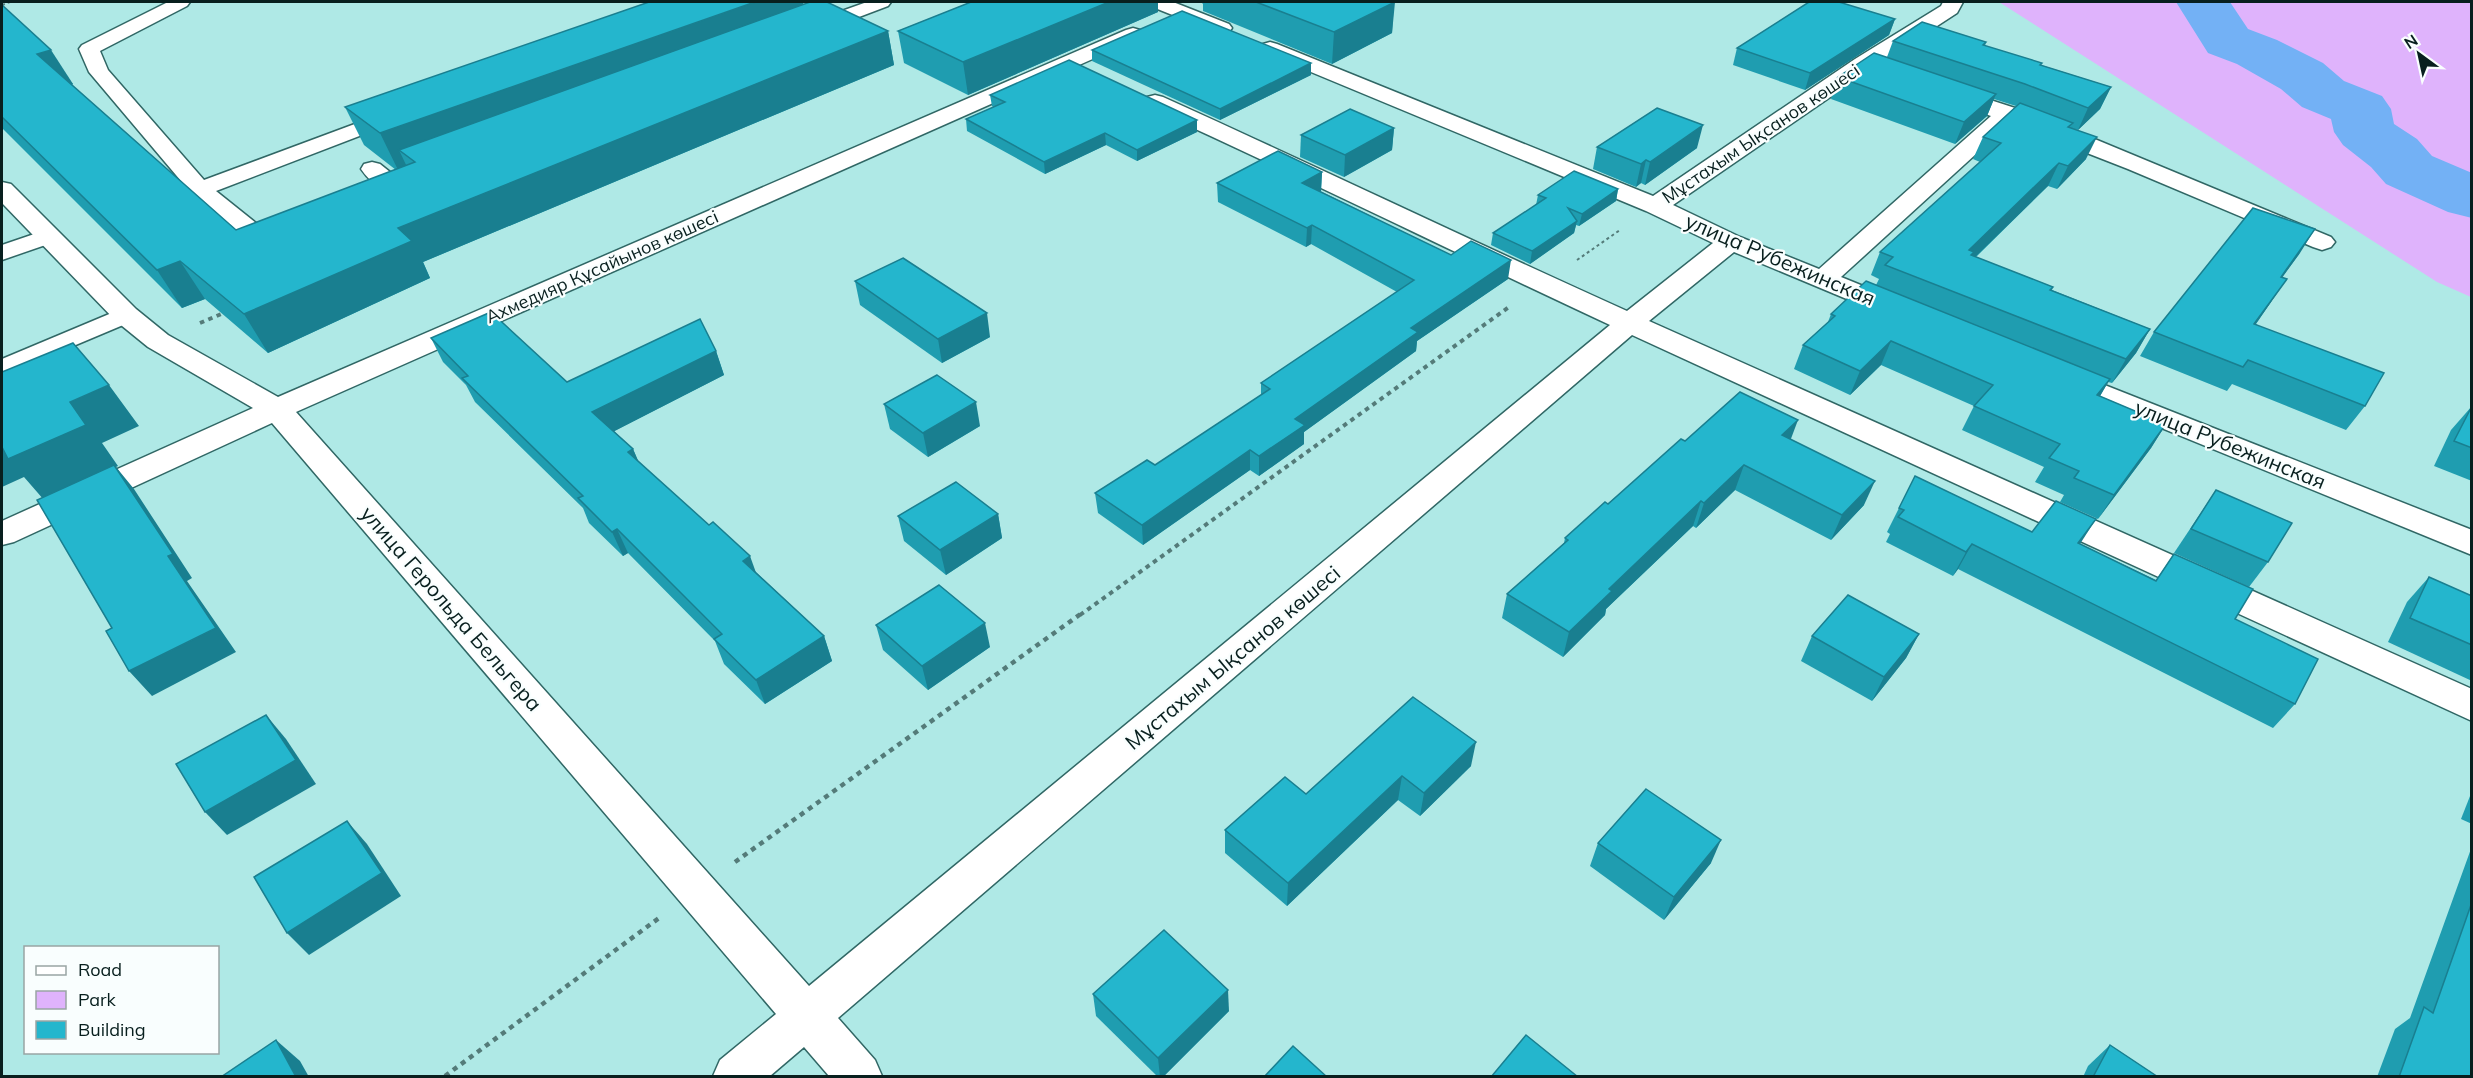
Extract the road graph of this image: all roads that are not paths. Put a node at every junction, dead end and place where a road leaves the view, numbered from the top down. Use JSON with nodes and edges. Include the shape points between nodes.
{"nodes":[{"id":1,"x":181,"y":2,"type":"edge"},
{"id":2,"x":882,"y":2,"type":"edge"},
{"id":3,"x":1157,"y":2,"type":"edge"},
{"id":4,"x":1953,"y":2,"type":"edge"},
{"id":5,"x":1193,"y":7,"type":"edge"},
{"id":6,"x":793,"y":36,"type":"edge"},
{"id":7,"x":1070,"y":61,"type":"junction"},
{"id":8,"x":1863,"y":64,"type":"junction"},
{"id":9,"x":1885,"y":72,"type":"edge"},
{"id":10,"x":1100,"y":76,"type":"edge"},
{"id":11,"x":1930,"y":87,"type":"edge"},
{"id":12,"x":1129,"y":90,"type":"edge"},
{"id":13,"x":410,"y":110,"type":"edge"},
{"id":14,"x":2007,"y":113,"type":"junction"},
{"id":15,"x":372,"y":169,"type":"dead end"},
{"id":16,"x":435,"y":169,"type":"edge"},
{"id":17,"x":2,"y":189,"type":"edge"},
{"id":18,"x":200,"y":189,"type":"junction"},
{"id":19,"x":1655,"y":206,"type":"junction"},
{"id":20,"x":48,"y":236,"type":"junction"},
{"id":21,"x":1731,"y":242,"type":"junction"},
{"id":22,"x":2322,"y":242,"type":"dead end"},
{"id":23,"x":268,"y":244,"type":"edge"},
{"id":24,"x":2,"y":253,"type":"edge"},
{"id":25,"x":1823,"y":279,"type":"junction"},
{"id":26,"x":126,"y":315,"type":"junction"},
{"id":27,"x":1922,"y":320,"type":"edge"},
{"id":28,"x":1630,"y":322,"type":"junction"},
{"id":29,"x":2032,"y":364,"type":"edge"},
{"id":30,"x":2,"y":368,"type":"edge"},
{"id":31,"x":278,"y":409,"type":"junction"},
{"id":32,"x":2,"y":534,"type":"edge"},
{"id":33,"x":2472,"y":543,"type":"edge"},
{"id":34,"x":2472,"y":706,"type":"edge"},
{"id":35,"x":808,"y":1018,"type":"junction"},
{"id":36,"x":736,"y":1077,"type":"edge"},
{"id":37,"x":859,"y":1077,"type":"edge"}],
"edges":[{"from":1,"to":18,"type":"lane","via":[[89,49],[99,72]]},
{"from":2,"to":6,"type":"lane"},
{"from":3,"to":5,"type":"street","name":"улица Рубежинская"},
{"from":4,"to":8,"type":"street","name":"Мұстахым Ықсанов көшесі","via":[[1950,9]]},
{"from":5,"to":7,"type":"street","name":"Ахмедияр Құсайынов көшесі"},
{"from":5,"to":19,"type":"street","name":"улица Рубежинская"},
{"from":7,"to":10,"type":"street"},
{"from":7,"to":31,"type":"street","name":"Ахмедияр Құсайынов көшесі"},
{"from":8,"to":9,"type":"street"},
{"from":8,"to":19,"type":"street","name":"Мұстахым Ықсанов көшесі"},
{"from":11,"to":14,"type":"street"},
{"from":12,"to":28,"type":"street"},
{"from":13,"to":18,"type":"lane"},
{"from":14,"to":22,"type":"street"},
{"from":14,"to":25,"type":"street"},
{"from":15,"to":16,"type":"lane","via":[[392,185]]},
{"from":17,"to":20,"type":"street","name":"улица Герольда Бельгера"},
{"from":18,"to":23,"type":"lane"},
{"from":19,"to":21,"type":"street","name":"улица Рубежинская"},
{"from":20,"to":24,"type":"lane"},
{"from":20,"to":26,"type":"street","name":"улица Герольда Бельгера"},
{"from":21,"to":25,"type":"street","name":"улица Рубежинская"},
{"from":21,"to":28,"type":"street","name":"Мұстахым Ықсанов көшесі"},
{"from":25,"to":27,"type":"street","name":"улица Рубежинская"},
{"from":26,"to":30,"type":"lane"},
{"from":26,"to":31,"type":"street","name":"улица Герольда Бельгера","via":[[158,340]]},
{"from":28,"to":34,"type":"street"},
{"from":28,"to":35,"type":"street","name":"Мұстахым Ықсанов көшесі"},
{"from":29,"to":33,"type":"street","name":"улица Рубежинская"},
{"from":31,"to":32,"type":"street","name":"Ахмедияр Құсайынов көшесі"},
{"from":31,"to":35,"type":"street","name":"улица Герольда Бельгера"},
{"from":35,"to":36,"type":"street","name":"Мұстахым Ықсанов көшесі"},
{"from":35,"to":37,"type":"street","name":"улица Герольда Бельгера"}]}
